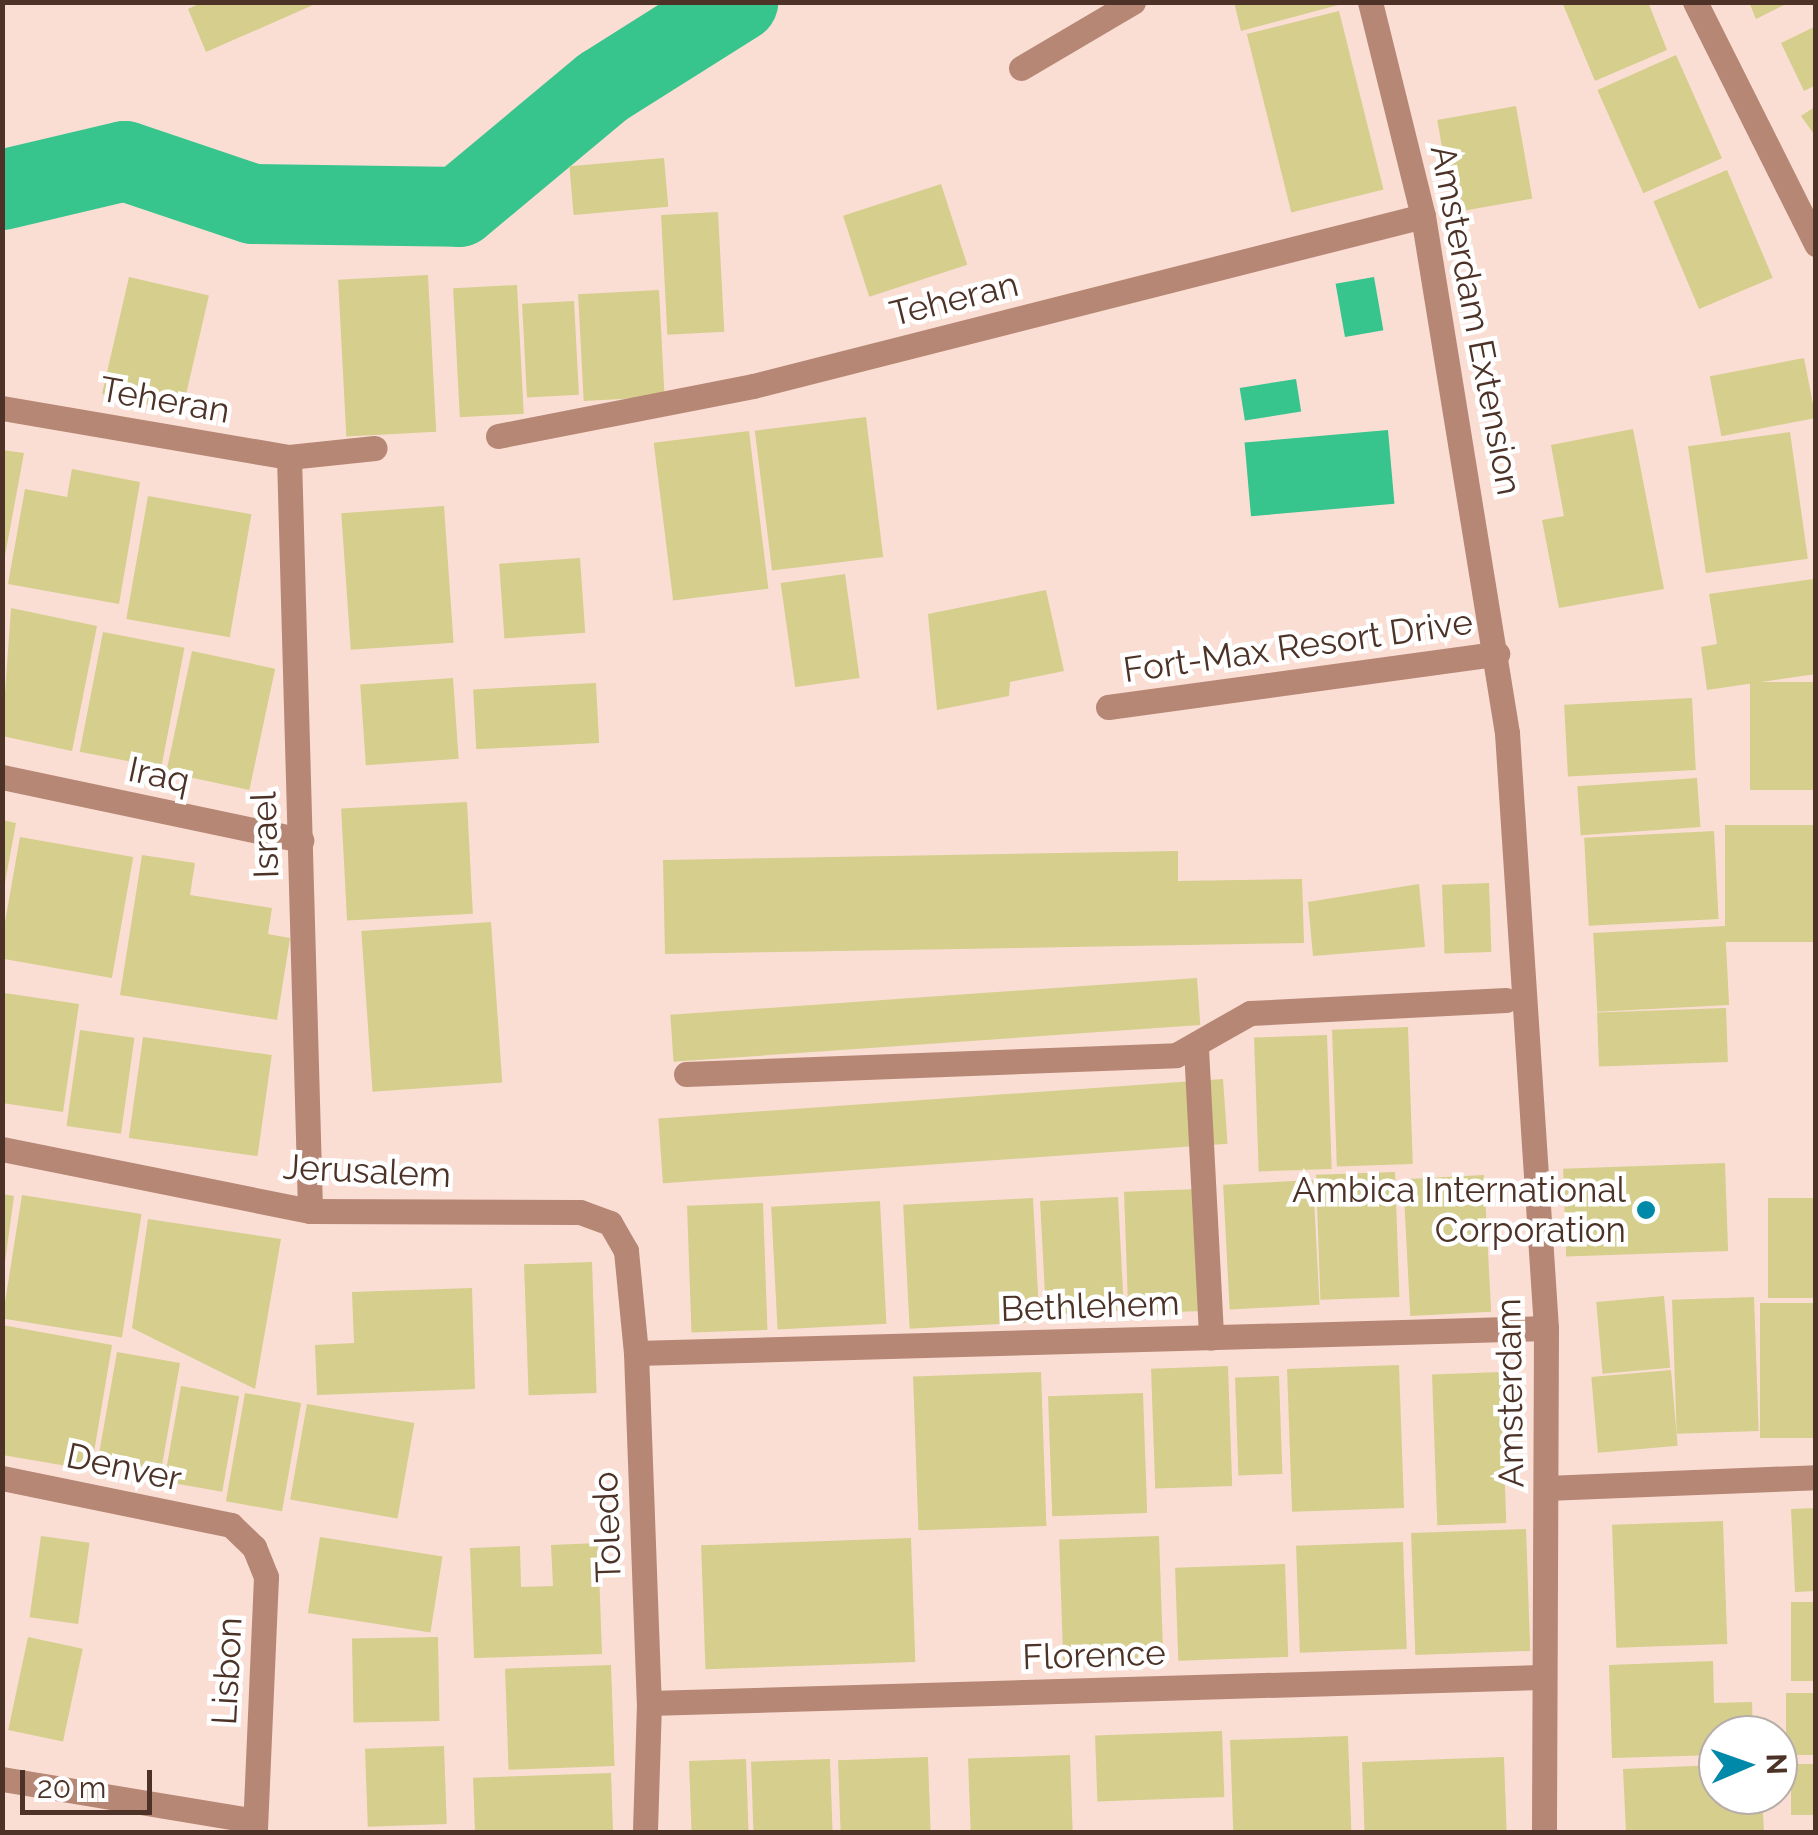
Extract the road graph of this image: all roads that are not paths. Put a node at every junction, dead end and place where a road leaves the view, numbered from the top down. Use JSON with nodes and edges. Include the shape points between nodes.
{"nodes":[{"id":1,"x":1133,"y":2,"type":"edge"},
{"id":2,"x":1370,"y":2,"type":"edge"},
{"id":3,"x":1695,"y":2,"type":"edge"},
{"id":4,"x":1021,"y":68,"type":"dead end"},
{"id":5,"x":1424,"y":216,"type":"junction"},
{"id":6,"x":1816,"y":244,"type":"edge"},
{"id":7,"x":2,"y":408,"type":"edge"},
{"id":8,"x":498,"y":436,"type":"dead end"},
{"id":9,"x":375,"y":448,"type":"dead end"},
{"id":10,"x":289,"y":457,"type":"junction"},
{"id":11,"x":1497,"y":654,"type":"junction"},
{"id":12,"x":1108,"y":708,"type":"dead end"},
{"id":13,"x":2,"y":777,"type":"edge"},
{"id":14,"x":301,"y":840,"type":"junction"},
{"id":15,"x":1506,"y":1000,"type":"dead end"},
{"id":16,"x":1196,"y":1048,"type":"junction"},
{"id":17,"x":686,"y":1074,"type":"dead end"},
{"id":18,"x":2,"y":1149,"type":"edge"},
{"id":19,"x":310,"y":1211,"type":"junction"},
{"id":20,"x":610,"y":1223,"type":"joint"},
{"id":21,"x":1546,"y":1328,"type":"junction"},
{"id":22,"x":1210,"y":1338,"type":"junction"},
{"id":23,"x":636,"y":1353,"type":"junction"},
{"id":24,"x":1816,"y":1477,"type":"edge"},
{"id":25,"x":2,"y":1478,"type":"edge"},
{"id":26,"x":1546,"y":1488,"type":"junction"},
{"id":27,"x":231,"y":1525,"type":"joint"},
{"id":28,"x":1541,"y":1676,"type":"junction"},
{"id":29,"x":649,"y":1703,"type":"junction"},
{"id":30,"x":2,"y":1779,"type":"edge"},
{"id":31,"x":255,"y":1827,"type":"edge"},
{"id":32,"x":645,"y":1832,"type":"edge"},
{"id":33,"x":1544,"y":1832,"type":"edge"}],
"edges":[{"from":1,"to":4,"type":"street"},
{"from":2,"to":5,"type":"street","name":"Amsterdam Extension"},
{"from":3,"to":6,"type":"street"},
{"from":5,"to":8,"type":"street","name":"Teheran","via":[[753,386]]},
{"from":5,"to":11,"type":"street","name":"Amsterdam Extension"},
{"from":7,"to":10,"type":"street","name":"Teheran"},
{"from":9,"to":10,"type":"street","name":"Teheran"},
{"from":10,"to":14,"type":"street","name":"Israel"},
{"from":11,"to":12,"type":"street","name":"Fort-Max Resort Drive"},
{"from":11,"to":21,"type":"street","name":"Amsterdam","via":[[1530,1000]]},
{"from":13,"to":14,"type":"street","name":"Iraq"},
{"from":14,"to":19,"type":"street","name":"Israel"},
{"from":15,"to":16,"type":"street","via":[[1250,1013],[1221,1024]]},
{"from":16,"to":17,"type":"street"},
{"from":16,"to":22,"type":"street"},
{"from":18,"to":19,"type":"street","name":"Jerusalem"},
{"from":19,"to":20,"type":"street","name":"Jerusalem","via":[[580,1212]]},
{"from":20,"to":23,"type":"street","name":"Toledo","via":[[626,1251]]},
{"from":21,"to":22,"type":"street","name":"Bethlehem"},
{"from":21,"to":26,"type":"street","name":"Amsterdam"},
{"from":22,"to":23,"type":"street","name":"Bethlehem"},
{"from":23,"to":29,"type":"street","name":"Toledo"},
{"from":24,"to":26,"type":"street"},
{"from":25,"to":27,"type":"street","name":"Denver"},
{"from":26,"to":28,"type":"street","name":"Amsterdam"},
{"from":27,"to":31,"type":"street","name":"Lisbon","via":[[254,1547],[266,1577]]},
{"from":28,"to":29,"type":"street","name":"Florence"},
{"from":28,"to":33,"type":"street","name":"Amsterdam"},
{"from":29,"to":32,"type":"street","name":"Toledo"},
{"from":30,"to":31,"type":"street"}]}
